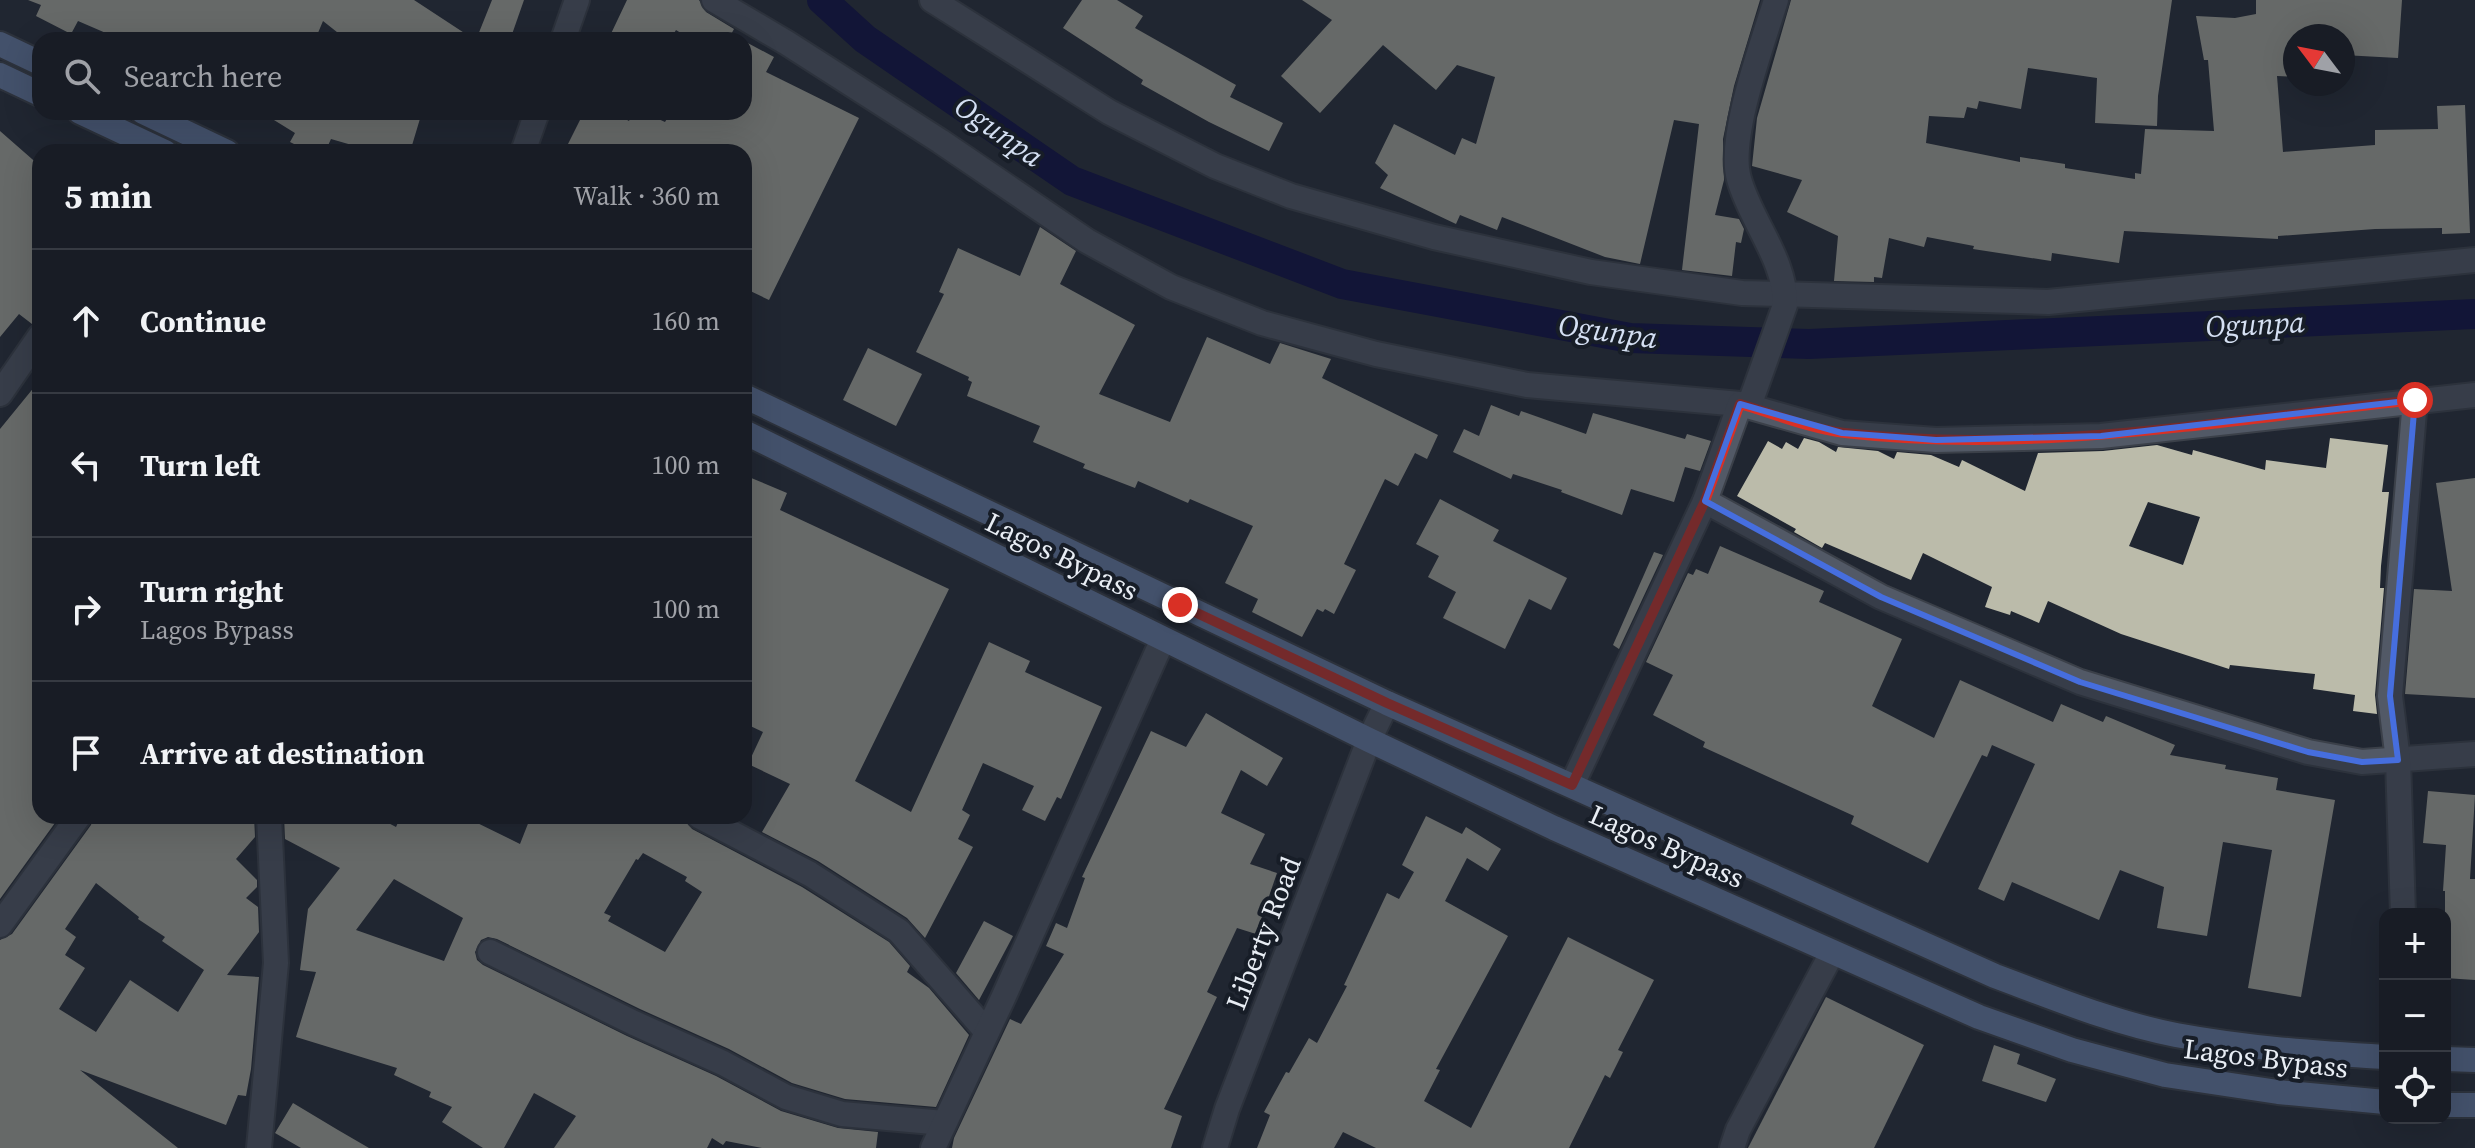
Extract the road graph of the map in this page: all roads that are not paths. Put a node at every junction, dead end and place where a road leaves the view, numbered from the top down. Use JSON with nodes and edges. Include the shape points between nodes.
{"nodes":[{"id":1,"x":577,"y":0,"type":"edge"},
{"id":2,"x":714,"y":0,"type":"edge"},
{"id":3,"x":932,"y":0,"type":"edge"},
{"id":4,"x":1776,"y":0,"type":"edge"},
{"id":5,"x":566,"y":32,"type":"edge"},
{"id":6,"x":0,"y":44,"type":"edge"},
{"id":7,"x":32,"y":59,"type":"edge"},
{"id":8,"x":0,"y":75,"type":"edge"},
{"id":9,"x":32,"y":90,"type":"edge"},
{"id":10,"x":97,"y":120,"type":"edge"},
{"id":11,"x":160,"y":120,"type":"edge"},
{"id":12,"x":534,"y":120,"type":"edge"},
{"id":13,"x":148,"y":144,"type":"edge"},
{"id":14,"x":210,"y":144,"type":"edge"},
{"id":15,"x":526,"y":144,"type":"edge"},
{"id":16,"x":2475,"y":260,"type":"edge"},
{"id":17,"x":1786,"y":300,"type":"junction"},
{"id":18,"x":32,"y":348,"type":"edge"},
{"id":19,"x":0,"y":394,"type":"edge"},
{"id":20,"x":2475,"y":395,"type":"edge"},
{"id":21,"x":752,"y":400,"type":"edge"},
{"id":22,"x":2415,"y":400,"type":"junction"},
{"id":23,"x":1744,"y":405,"type":"junction"},
{"id":24,"x":752,"y":436,"type":"edge"},
{"id":25,"x":1705,"y":501,"type":"junction"},
{"id":26,"x":1163,"y":639,"type":"junction"},
{"id":27,"x":1387,"y":703,"type":"junction"},
{"id":28,"x":1369,"y":740,"type":"junction"},
{"id":29,"x":2475,"y":754,"type":"edge"},
{"id":30,"x":2398,"y":760,"type":"junction"},
{"id":31,"x":1572,"y":785,"type":"junction"},
{"id":32,"x":73,"y":824,"type":"edge"},
{"id":33,"x":269,"y":824,"type":"edge"},
{"id":34,"x":714,"y":824,"type":"edge"},
{"id":35,"x":2403,"y":908,"type":"edge"},
{"id":36,"x":0,"y":925,"type":"edge"},
{"id":37,"x":490,"y":952,"type":"dead end"},
{"id":38,"x":1832,"y":953,"type":"junction"},
{"id":39,"x":987,"y":1032,"type":"junction"},
{"id":40,"x":2379,"y":1057,"type":"edge"},
{"id":41,"x":2451,"y":1059,"type":"edge"},
{"id":42,"x":2475,"y":1060,"type":"edge"},
{"id":43,"x":2379,"y":1101,"type":"edge"},
{"id":44,"x":2451,"y":1105,"type":"edge"},
{"id":45,"x":2475,"y":1105,"type":"edge"},
{"id":46,"x":944,"y":1123,"type":"junction"},
{"id":47,"x":259,"y":1148,"type":"edge"},
{"id":48,"x":933,"y":1148,"type":"edge"},
{"id":49,"x":1215,"y":1148,"type":"edge"},
{"id":50,"x":1732,"y":1148,"type":"edge"}],
"edges":[{"from":1,"to":5,"type":"street"},
{"from":2,"to":23,"type":"street","via":[[940,141],[1087,241],[1184,293],[1276,327],[1512,382]]},
{"from":3,"to":17,"type":"street","via":[[1109,112],[1215,166],[1291,196],[1434,237],[1591,272]]},
{"from":4,"to":17,"type":"street","via":[[1736,159],[1738,179],[1778,268]]},
{"from":6,"to":7,"type":"main road"},
{"from":8,"to":9,"type":"main road"},
{"from":10,"to":13,"type":"main road"},
{"from":11,"to":14,"type":"main road"},
{"from":12,"to":15,"type":"street"},
{"from":16,"to":17,"type":"street","via":[[2048,302]]},
{"from":17,"to":23,"type":"street"},
{"from":18,"to":19,"type":"street"},
{"from":20,"to":22,"type":"street"},
{"from":21,"to":27,"type":"main road","name":"Lagos Bypass"},
{"from":22,"to":23,"type":"street","via":[[2101,436],[1936,440],[1842,433]]},
{"from":22,"to":30,"type":"street","via":[[2390,696]]},
{"from":23,"to":25,"type":"street"},
{"from":24,"to":26,"type":"main road","name":"Lagos Bypass"},
{"from":25,"to":30,"type":"street","via":[[1881,597],[2080,682],[2308,752],[2362,762]]},
{"from":25,"to":31,"type":"street"},
{"from":26,"to":28,"type":"main road","name":"Lagos Bypass"},
{"from":26,"to":39,"type":"street"},
{"from":27,"to":28,"type":"street","name":"Liberty Road"},
{"from":27,"to":31,"type":"main road","name":"Lagos Bypass"},
{"from":28,"to":38,"type":"main road","name":"Lagos Bypass"},
{"from":28,"to":49,"type":"street","name":"Liberty Road"},
{"from":29,"to":30,"type":"street"},
{"from":30,"to":35,"type":"street"},
{"from":31,"to":40,"type":"main road","name":"Lagos Bypass","via":[[1981,970],[2083,1009],[2174,1034],[2281,1051]]},
{"from":32,"to":36,"type":"street"},
{"from":33,"to":47,"type":"street","via":[[276,963]]},
{"from":34,"to":39,"type":"street","via":[[810,874],[899,931]]},
{"from":37,"to":46,"type":"street","via":[[786,1097],[842,1114]]},
{"from":38,"to":43,"type":"main road","name":"Lagos Bypass","via":[[1979,1017],[2072,1050],[2165,1075]]},
{"from":38,"to":50,"type":"street"},
{"from":39,"to":46,"type":"street"},
{"from":41,"to":42,"type":"main road"},
{"from":44,"to":45,"type":"main road"},
{"from":46,"to":48,"type":"street"}]}
